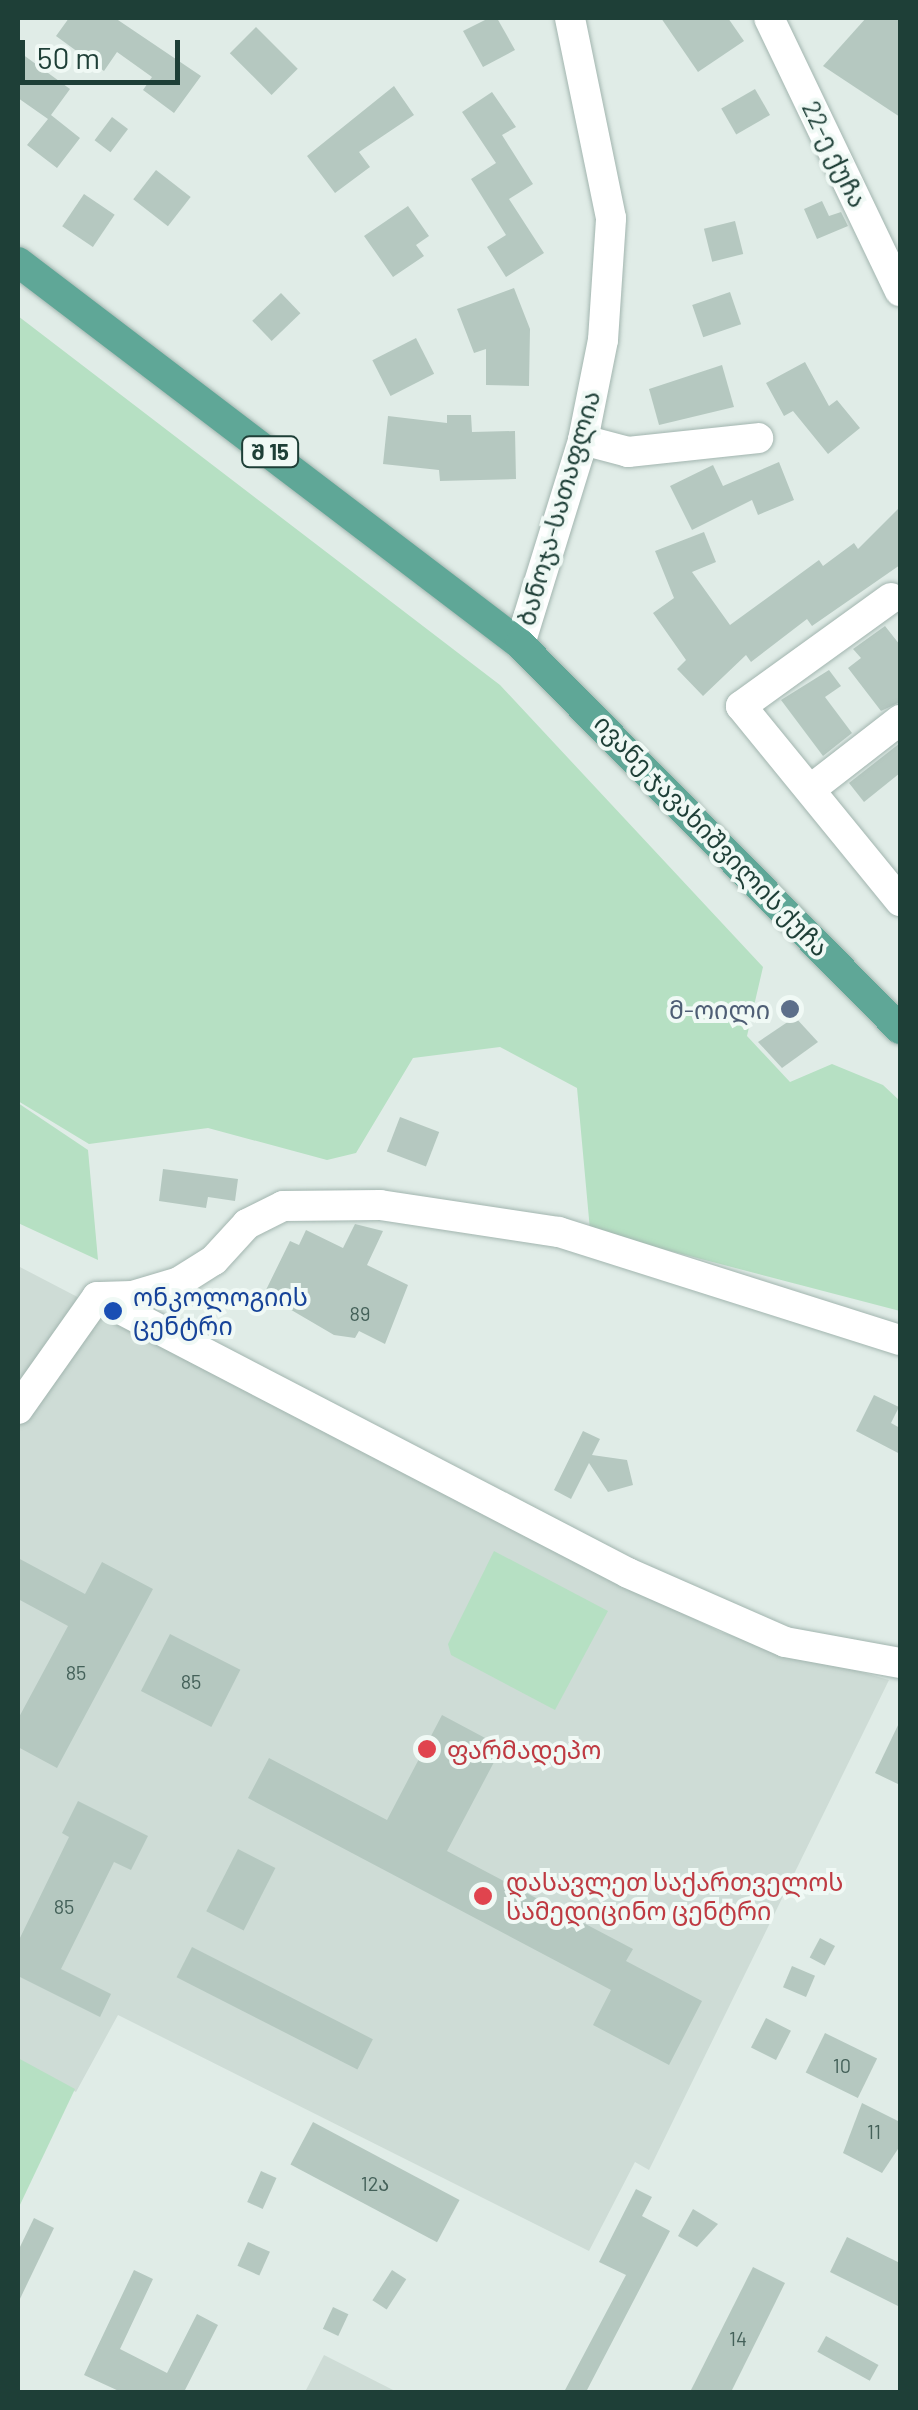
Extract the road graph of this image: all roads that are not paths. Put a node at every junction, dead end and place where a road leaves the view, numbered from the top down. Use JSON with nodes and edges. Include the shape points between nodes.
{"nodes":[{"id":1,"x":570,"y":18,"type":"edge"},
{"id":2,"x":769,"y":18,"type":"edge"},
{"id":3,"x":18,"y":262,"type":"edge"},
{"id":4,"x":900,"y":291,"type":"edge"},
{"id":5,"x":758,"y":438,"type":"dead end"},
{"id":6,"x":583,"y":440,"type":"junction"},
{"id":7,"x":891,"y":598,"type":"dead end"},
{"id":8,"x":520,"y":644,"type":"junction"},
{"id":9,"x":900,"y":720,"type":"edge"},
{"id":10,"x":812,"y":789,"type":"junction"},
{"id":11,"x":900,"y":902,"type":"edge"},
{"id":12,"x":900,"y":1029,"type":"edge"},
{"id":13,"x":97,"y":1296,"type":"junction"},
{"id":14,"x":900,"y":1340,"type":"edge"},
{"id":15,"x":18,"y":1409,"type":"edge"},
{"id":16,"x":900,"y":1664,"type":"edge"}],
"edges":[{"from":1,"to":6,"type":"street","name":"ბანოჯა-სათაფლია","via":[[611,218],[602,340]]},
{"from":2,"to":4,"type":"street","name":"22-ე ქუჩა"},
{"from":3,"to":8,"type":"main road","number":"შ 15"},
{"from":5,"to":6,"type":"street","via":[[628,452]]},
{"from":6,"to":8,"type":"street","name":"ბანოჯა-სათაფლია"},
{"from":7,"to":10,"type":"street","via":[[742,706]]},
{"from":8,"to":12,"type":"main road","name":"ივანე ჯავახიშვილის ქუჩა","number":"შ 15"},
{"from":9,"to":10,"type":"street"},
{"from":10,"to":11,"type":"street"},
{"from":13,"to":14,"type":"street","via":[[132,1296],[179,1282],[214,1260],[247,1224],[282,1206],[380,1205],[559,1232]]},
{"from":13,"to":15,"type":"street"},
{"from":13,"to":16,"type":"street","via":[[628,1574],[785,1642]]}]}
